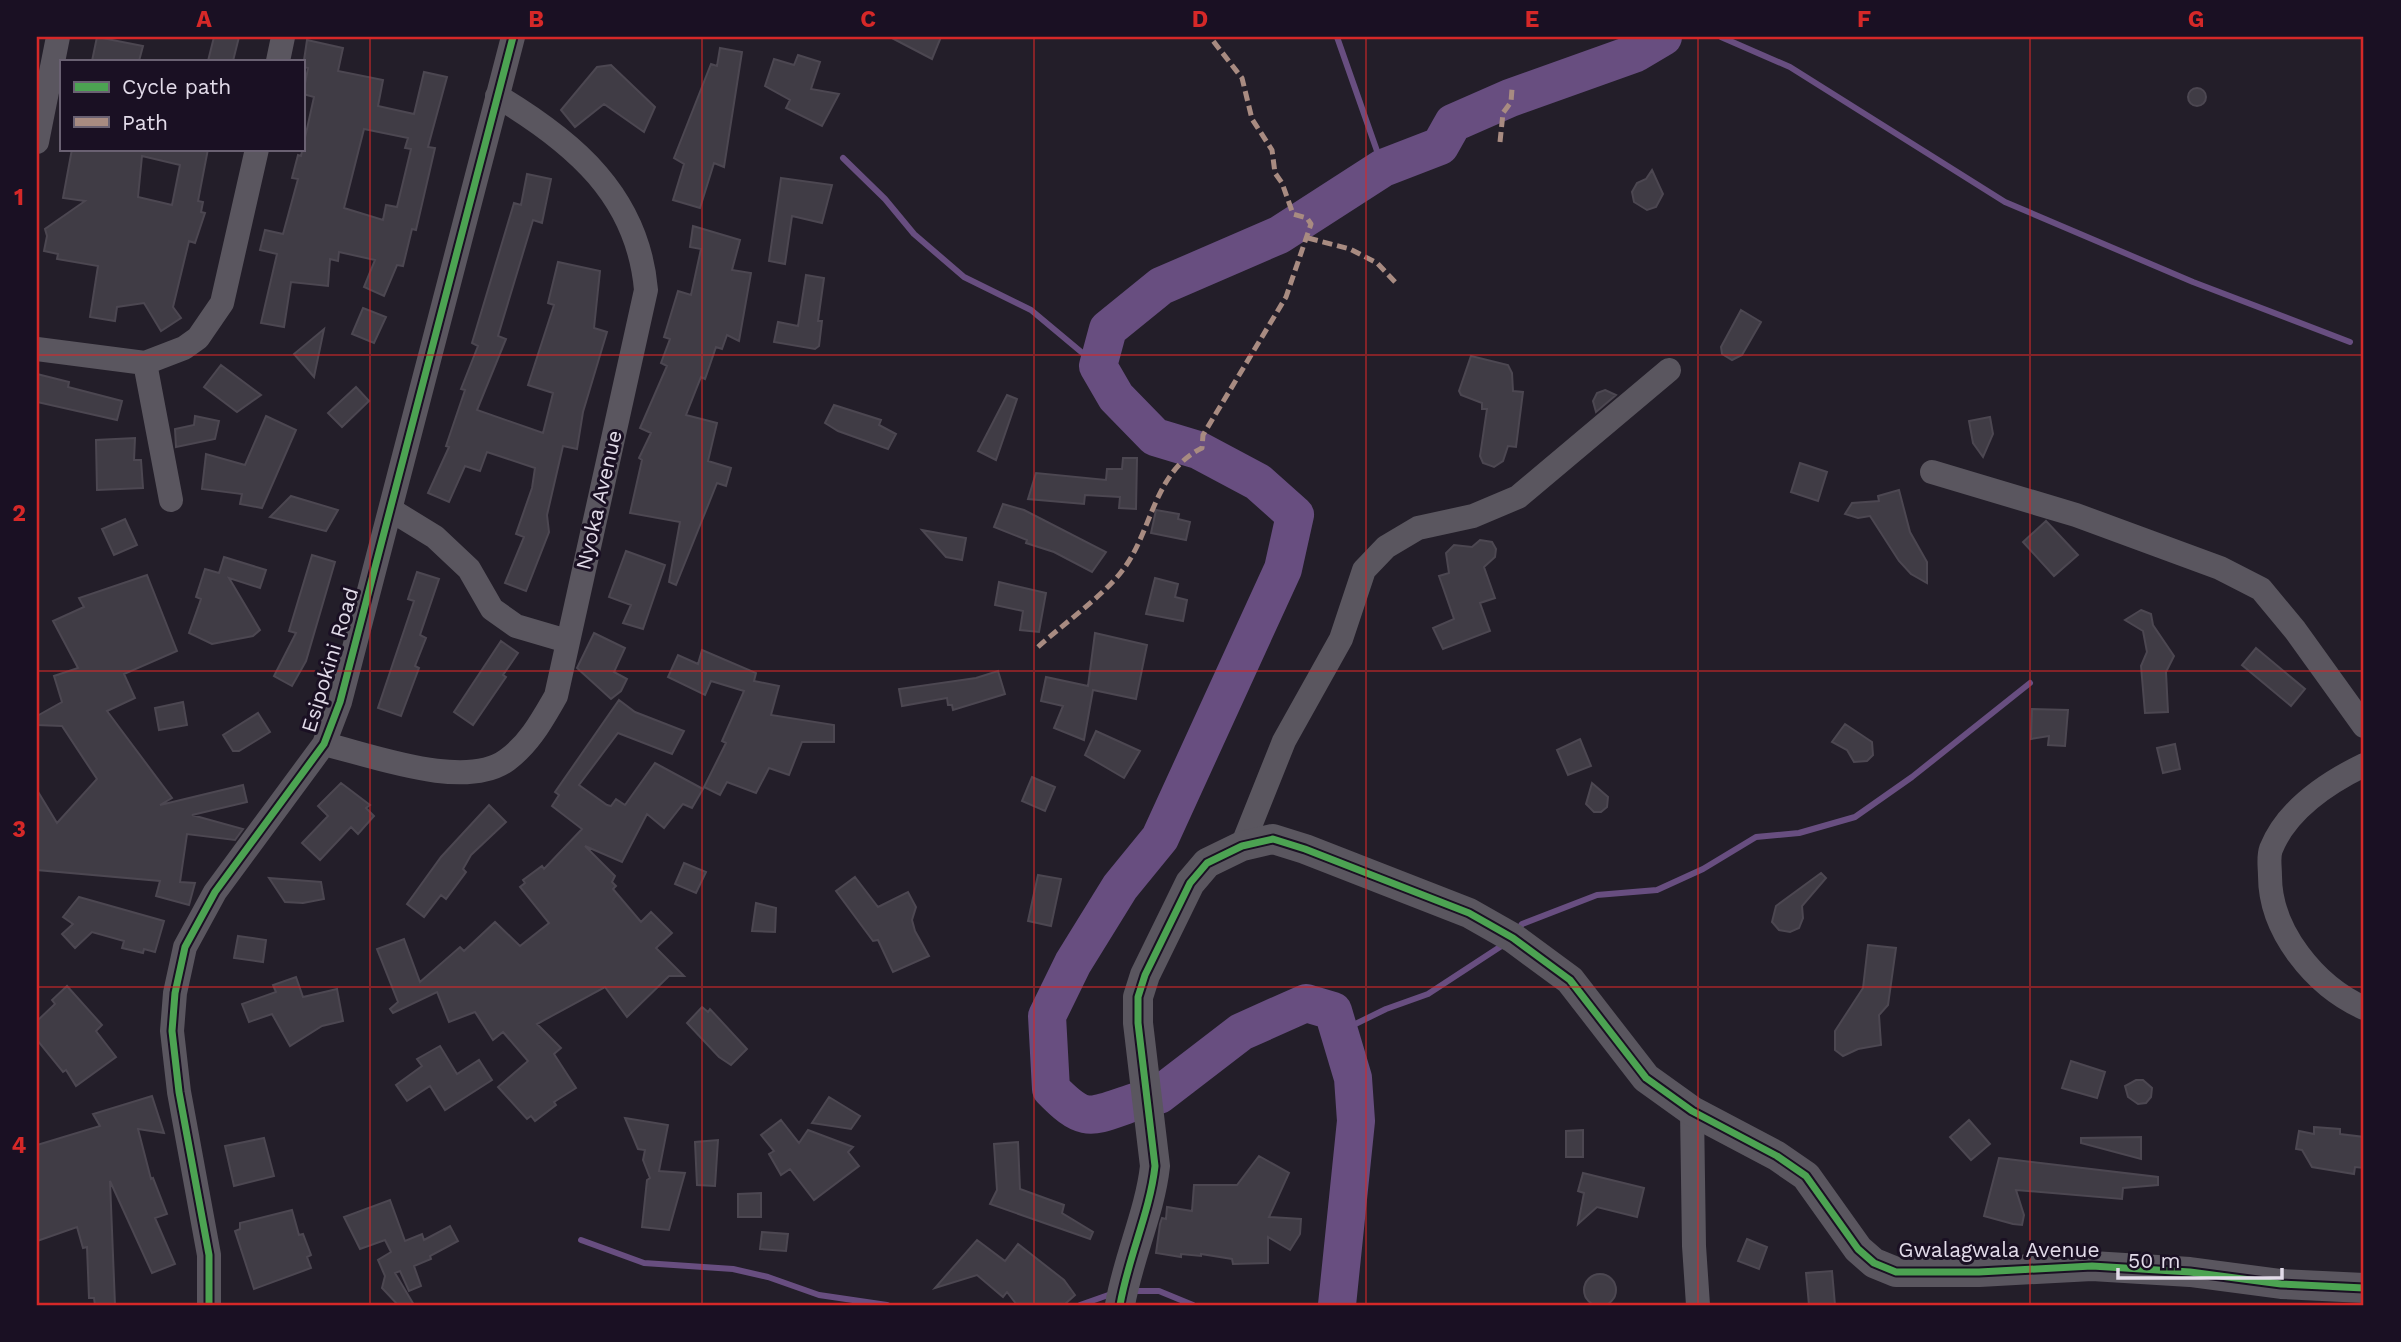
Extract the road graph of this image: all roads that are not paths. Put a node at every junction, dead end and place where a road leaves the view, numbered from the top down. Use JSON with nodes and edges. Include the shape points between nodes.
{"nodes":[{"id":1,"x":58,"y":37,"type":"edge"},
{"id":2,"x":284,"y":37,"type":"edge"},
{"id":3,"x":513,"y":37,"type":"edge"},
{"id":4,"x":278,"y":60,"type":"edge"},
{"id":5,"x":498,"y":96,"type":"junction"},
{"id":6,"x":37,"y":142,"type":"edge"},
{"id":7,"x":257,"y":150,"type":"edge"},
{"id":8,"x":37,"y":349,"type":"edge"},
{"id":9,"x":145,"y":363,"type":"junction"},
{"id":10,"x":1670,"y":370,"type":"dead end"},
{"id":11,"x":1933,"y":472,"type":"dead end"},
{"id":12,"x":171,"y":500,"type":"dead end"},
{"id":13,"x":391,"y":510,"type":"junction"},
{"id":14,"x":566,"y":641,"type":"junction"},
{"id":15,"x":2364,"y":726,"type":"edge"},
{"id":16,"x":324,"y":744,"type":"junction"},
{"id":17,"x":2364,"y":765,"type":"edge"},
{"id":18,"x":1242,"y":846,"type":"junction"},
{"id":19,"x":2364,"y":1008,"type":"edge"},
{"id":20,"x":1692,"y":1111,"type":"junction"},
{"id":21,"x":2364,"y":1288,"type":"edge"},
{"id":22,"x":209,"y":1305,"type":"edge"},
{"id":23,"x":1120,"y":1305,"type":"edge"},
{"id":24,"x":1698,"y":1305,"type":"edge"}],
"edges":[{"from":1,"to":6,"type":"street"},
{"from":2,"to":4,"type":"street"},
{"from":3,"to":5,"type":"street","name":"Esipokini Road"},
{"from":5,"to":13,"type":"street","name":"Esipokini Road"},
{"from":5,"to":14,"type":"street","name":"Nyoka Avenue","via":[[531,116],[602,179],[627,215],[644,262],[646,290]]},
{"from":7,"to":9,"type":"street","via":[[222,303],[198,338],[160,360]]},
{"from":8,"to":9,"type":"street"},
{"from":9,"to":12,"type":"street"},
{"from":10,"to":18,"type":"street","via":[[1518,497],[1473,516],[1418,528],[1386,547],[1364,570],[1341,639],[1284,741]]},
{"from":11,"to":15,"type":"street","via":[[2076,515],[2220,568],[2261,589]]},
{"from":13,"to":14,"type":"street","via":[[435,537],[469,569],[492,610],[516,626]]},
{"from":13,"to":16,"type":"street","name":"Esipokini Road","via":[[340,702]]},
{"from":14,"to":16,"type":"street","name":"Nyoka Avenue","via":[[556,696],[536,732],[506,761],[457,773]]},
{"from":16,"to":22,"type":"street","name":"Esipokini Road","via":[[215,892],[185,947],[175,993],[172,1031],[209,1255]]},
{"from":17,"to":19,"type":"street","via":[[2326,783],[2283,827],[2270,852],[2270,898],[2295,952],[2344,999]]},
{"from":18,"to":20,"type":"street","name":"Gwalagwala Avenue","via":[[1272,839],[1305,849],[1469,913],[1513,938],[1570,980],[1646,1078]]},
{"from":18,"to":23,"type":"street","name":"Gwalagwala Avenue","via":[[1207,863],[1190,883],[1138,997],[1155,1166]]},
{"from":20,"to":21,"type":"street","name":"Gwalagwala Avenue","via":[[1806,1176],[1858,1249],[1874,1263],[1896,1272],[2092,1266]]},
{"from":20,"to":24,"type":"street"}]}
